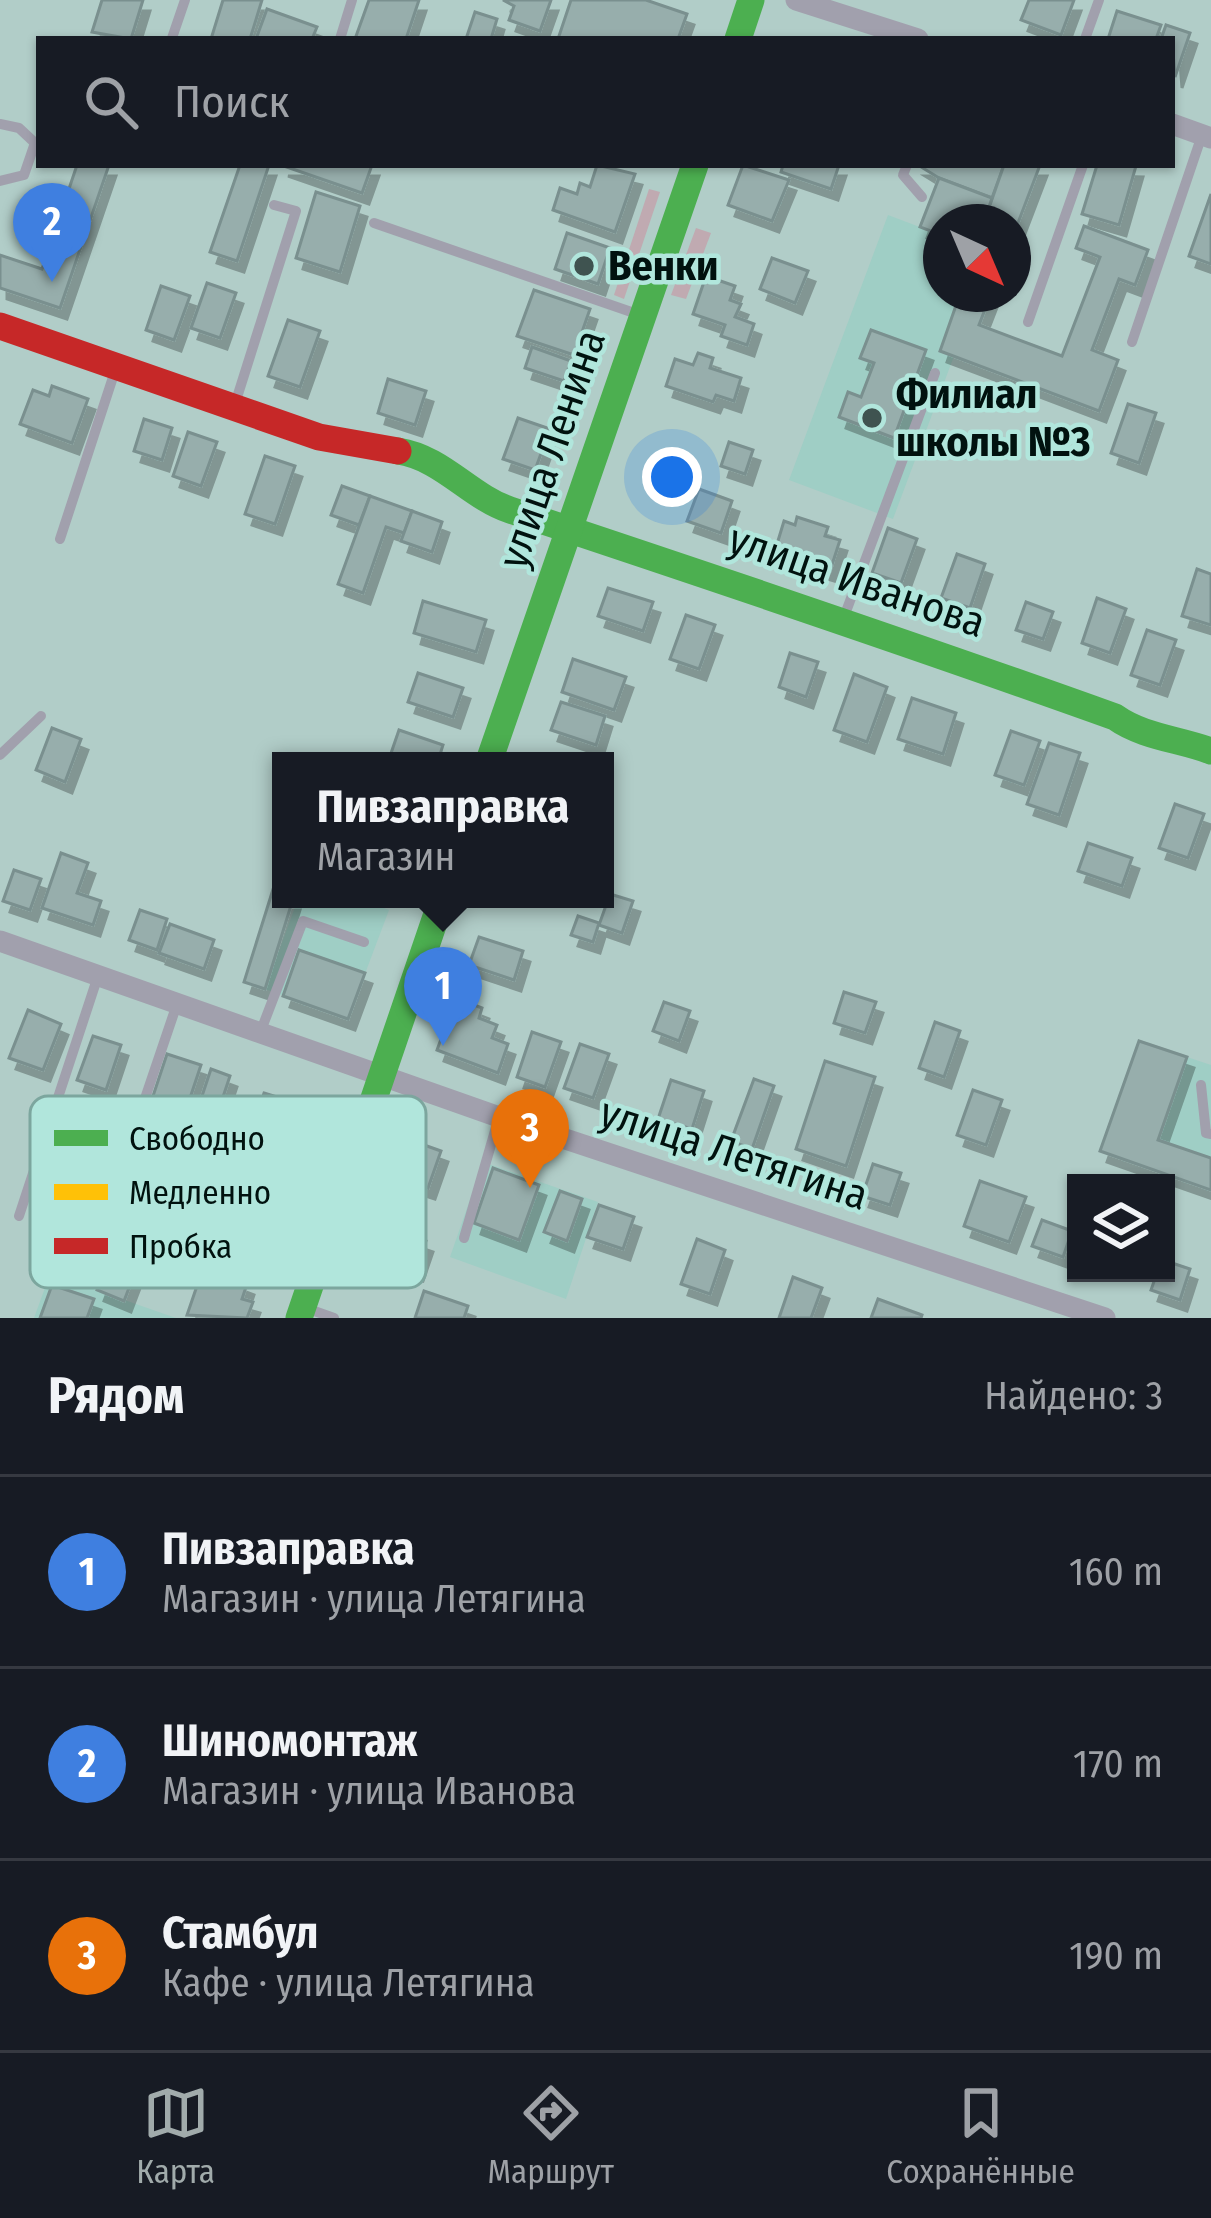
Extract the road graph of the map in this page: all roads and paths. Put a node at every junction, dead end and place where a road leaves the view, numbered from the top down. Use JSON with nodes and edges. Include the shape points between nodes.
{"nodes":[{"id":1,"x":185,"y":0,"type":"edge"},
{"id":2,"x":352,"y":0,"type":"edge"},
{"id":3,"x":751,"y":0,"type":"edge"},
{"id":4,"x":796,"y":0,"type":"edge"},
{"id":5,"x":1100,"y":0,"type":"edge"},
{"id":6,"x":173,"y":36,"type":"edge"},
{"id":7,"x":341,"y":36,"type":"edge"},
{"id":8,"x":739,"y":36,"type":"edge"},
{"id":9,"x":909,"y":36,"type":"edge"},
{"id":10,"x":1086,"y":36,"type":"edge"},
{"id":11,"x":0,"y":124,"type":"edge"},
{"id":12,"x":1175,"y":125,"type":"edge"},
{"id":13,"x":1207,"y":136,"type":"edge"},
{"id":14,"x":694,"y":168,"type":"edge"},
{"id":15,"x":906,"y":168,"type":"edge"},
{"id":16,"x":1082,"y":168,"type":"edge"},
{"id":17,"x":0,"y":181,"type":"edge"},
{"id":18,"x":922,"y":197,"type":"dead end"},
{"id":19,"x":274,"y":205,"type":"dead end"},
{"id":20,"x":374,"y":224,"type":"dead end"},
{"id":21,"x":643,"y":316,"type":"junction"},
{"id":22,"x":1028,"y":322,"type":"dead end"},
{"id":23,"x":0,"y":326,"type":"edge"},
{"id":24,"x":1132,"y":342,"type":"dead end"},
{"id":25,"x":116,"y":368,"type":"junction"},
{"id":26,"x":935,"y":373,"type":"dead end"},
{"id":27,"x":233,"y":410,"type":"junction"},
{"id":28,"x":569,"y":529,"type":"junction"},
{"id":29,"x":59,"y":539,"type":"dead end"},
{"id":30,"x":843,"y":620,"type":"junction"},
{"id":31,"x":41,"y":716,"type":"dead end"},
{"id":32,"x":1211,"y":751,"type":"edge"},
{"id":33,"x":492,"y":752,"type":"edge"},
{"id":34,"x":0,"y":754,"type":"edge"},
{"id":35,"x":439,"y":908,"type":"edge"},
{"id":36,"x":0,"y":941,"type":"edge"},
{"id":37,"x":364,"y":942,"type":"dead end"},
{"id":38,"x":98,"y":976,"type":"junction"},
{"id":39,"x":177,"y":1004,"type":"junction"},
{"id":40,"x":260,"y":1033,"type":"junction"},
{"id":41,"x":381,"y":1076,"type":"junction"},
{"id":42,"x":1201,"y":1084,"type":"dead end"},
{"id":43,"x":58,"y":1096,"type":"edge"},
{"id":44,"x":146,"y":1096,"type":"edge"},
{"id":45,"x":374,"y":1096,"type":"edge"},
{"id":46,"x":500,"y":1117,"type":"junction"},
{"id":47,"x":1211,"y":1134,"type":"edge"},
{"id":48,"x":30,"y":1183,"type":"edge"},
{"id":49,"x":19,"y":1216,"type":"dead end"},
{"id":50,"x":464,"y":1238,"type":"dead end"},
{"id":51,"x":301,"y":1312,"type":"edge"},
{"id":52,"x":334,"y":1318,"type":"edge"},
{"id":53,"x":1106,"y":1318,"type":"edge"}],
"edges":[{"from":1,"to":6,"type":"lane"},
{"from":2,"to":7,"type":"lane"},
{"from":3,"to":8,"type":"street"},
{"from":4,"to":9,"type":"street"},
{"from":5,"to":10,"type":"lane"},
{"from":11,"to":17,"type":"lane","via":[[35,143],[24,175]]},
{"from":12,"to":13,"type":"street"},
{"from":13,"to":24,"type":"lane"},
{"from":14,"to":21,"type":"street","name":"улица Ленина"},
{"from":15,"to":18,"type":"lane"},
{"from":16,"to":22,"type":"lane"},
{"from":19,"to":27,"type":"lane","via":[[296,211]]},
{"from":20,"to":21,"type":"lane"},
{"from":21,"to":28,"type":"street","name":"улица Ленина"},
{"from":23,"to":25,"type":"street","name":"улица Иванова"},
{"from":25,"to":27,"type":"street","name":"улица Иванова"},
{"from":25,"to":29,"type":"lane"},
{"from":26,"to":30,"type":"lane"},
{"from":27,"to":28,"type":"street","name":"улица Иванова","via":[[319,437],[412,453],[499,506]]},
{"from":28,"to":30,"type":"street","name":"улица Иванова"},
{"from":28,"to":33,"type":"street","name":"улица Ленина"},
{"from":30,"to":32,"type":"street","name":"улица Иванова","via":[[1115,717],[1134,732]]},
{"from":31,"to":34,"type":"lane"},
{"from":35,"to":41,"type":"street"},
{"from":36,"to":38,"type":"street","name":"улица Летягина"},
{"from":37,"to":40,"type":"lane","via":[[303,921]]},
{"from":38,"to":39,"type":"street","name":"улица Летягина"},
{"from":38,"to":43,"type":"lane"},
{"from":39,"to":40,"type":"street","name":"улица Летягина"},
{"from":39,"to":44,"type":"lane"},
{"from":40,"to":41,"type":"street","name":"улица Летягина"},
{"from":41,"to":45,"type":"street"},
{"from":41,"to":46,"type":"street","name":"улица Летягина"},
{"from":42,"to":47,"type":"lane"},
{"from":46,"to":50,"type":"lane"},
{"from":46,"to":53,"type":"street","name":"улица Летягина"},
{"from":48,"to":49,"type":"lane"},
{"from":51,"to":52,"type":"lane"}]}
